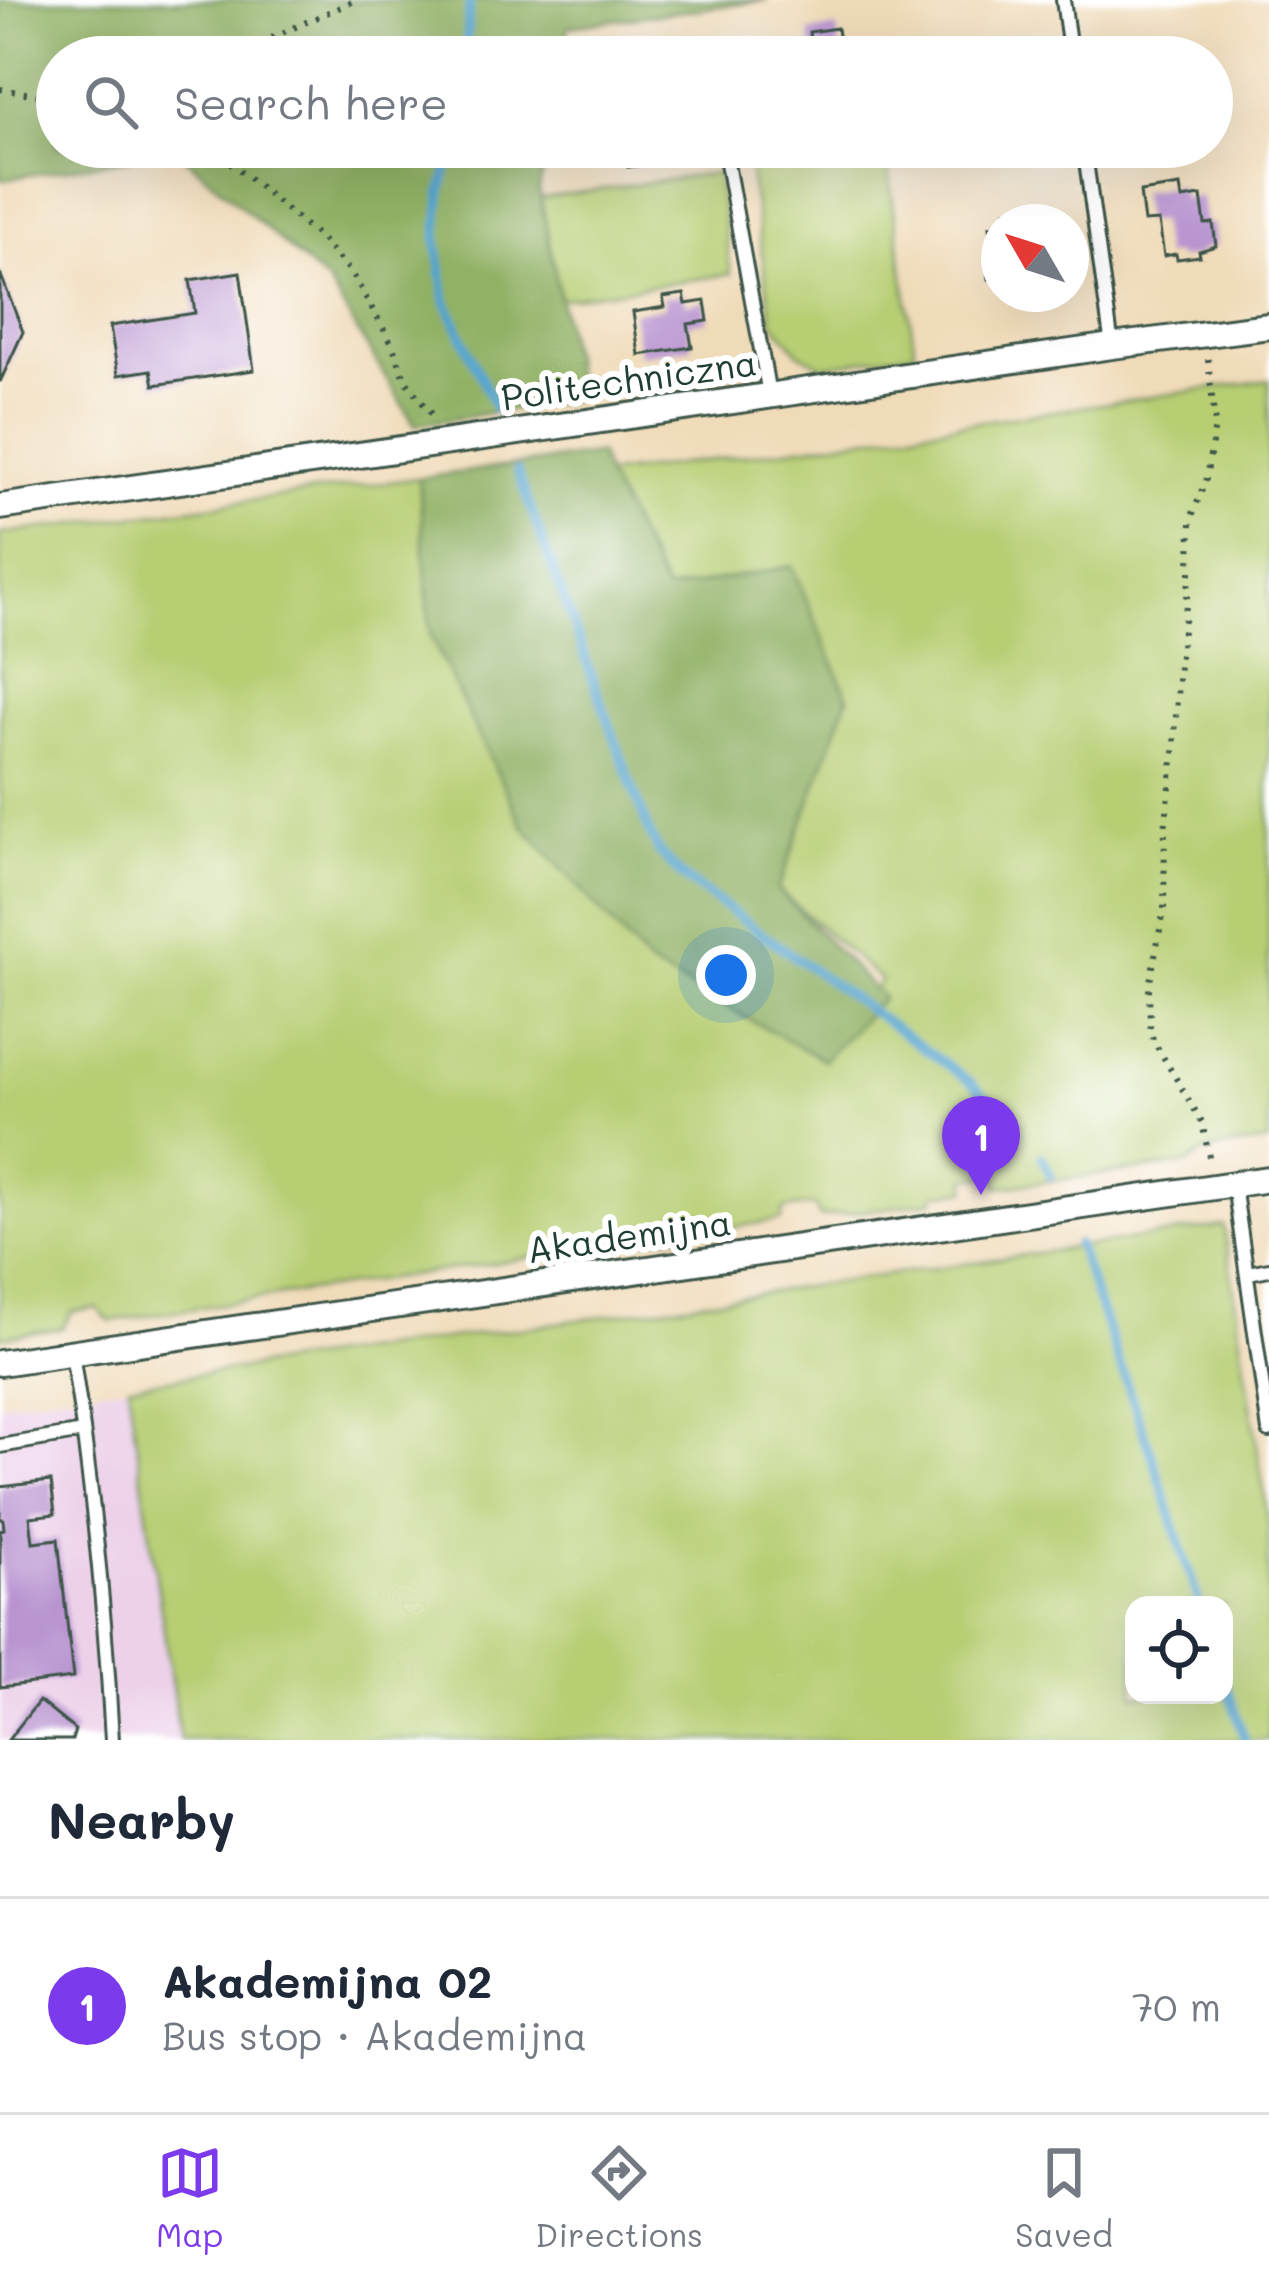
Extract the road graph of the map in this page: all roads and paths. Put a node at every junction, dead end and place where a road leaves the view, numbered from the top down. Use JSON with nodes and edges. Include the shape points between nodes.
{"nodes":[{"id":1,"x":356,"y":0,"type":"edge"},
{"id":2,"x":1063,"y":0,"type":"edge"},
{"id":3,"x":275,"y":36,"type":"edge"},
{"id":4,"x":1068,"y":36,"type":"edge"},
{"id":5,"x":0,"y":88,"type":"edge"},
{"id":6,"x":36,"y":94,"type":"edge"},
{"id":7,"x":237,"y":168,"type":"edge"},
{"id":8,"x":728,"y":168,"type":"edge"},
{"id":9,"x":1087,"y":168,"type":"edge"},
{"id":10,"x":1269,"y":326,"type":"edge"},
{"id":11,"x":1204,"y":334,"type":"junction"},
{"id":12,"x":1112,"y":346,"type":"junction"},
{"id":13,"x":770,"y":396,"type":"junction"},
{"id":14,"x":458,"y":442,"type":"junction"},
{"id":15,"x":0,"y":507,"type":"edge"},
{"id":16,"x":1210,"y":1162,"type":"dead end"},
{"id":17,"x":1269,"y":1179,"type":"edge"},
{"id":18,"x":1234,"y":1184,"type":"junction"},
{"id":19,"x":1269,"y":1270,"type":"edge"},
{"id":20,"x":1247,"y":1273,"type":"junction"},
{"id":21,"x":72,"y":1353,"type":"junction"},
{"id":22,"x":0,"y":1363,"type":"edge"},
{"id":23,"x":1269,"y":1431,"type":"edge"},
{"id":24,"x":83,"y":1432,"type":"junction"},
{"id":25,"x":0,"y":1446,"type":"edge"},
{"id":26,"x":112,"y":1740,"type":"edge"}],
"edges":[{"from":1,"to":3,"type":"path"},
{"from":2,"to":4,"type":"lane"},
{"from":5,"to":6,"type":"path"},
{"from":7,"to":14,"type":"path","via":[[352,273],[406,381]]},
{"from":8,"to":13,"type":"lane"},
{"from":9,"to":12,"type":"lane"},
{"from":10,"to":11,"type":"street","name":"Politechniczna"},
{"from":11,"to":12,"type":"street","name":"Politechniczna"},
{"from":11,"to":16,"type":"path","via":[[1216,415],[1192,519],[1164,909],[1149,987],[1153,1040],[1202,1122]]},
{"from":12,"to":13,"type":"street","name":"Politechniczna"},
{"from":13,"to":14,"type":"street","name":"Politechniczna"},
{"from":14,"to":15,"type":"street","name":"Politechniczna"},
{"from":17,"to":18,"type":"street","name":"Akademijna"},
{"from":18,"to":20,"type":"lane"},
{"from":18,"to":21,"type":"street","name":"Akademijna"},
{"from":19,"to":20,"type":"lane"},
{"from":20,"to":23,"type":"lane"},
{"from":21,"to":22,"type":"street","name":"Akademijna"},
{"from":21,"to":24,"type":"lane"},
{"from":24,"to":25,"type":"lane"},
{"from":24,"to":26,"type":"lane"}]}
